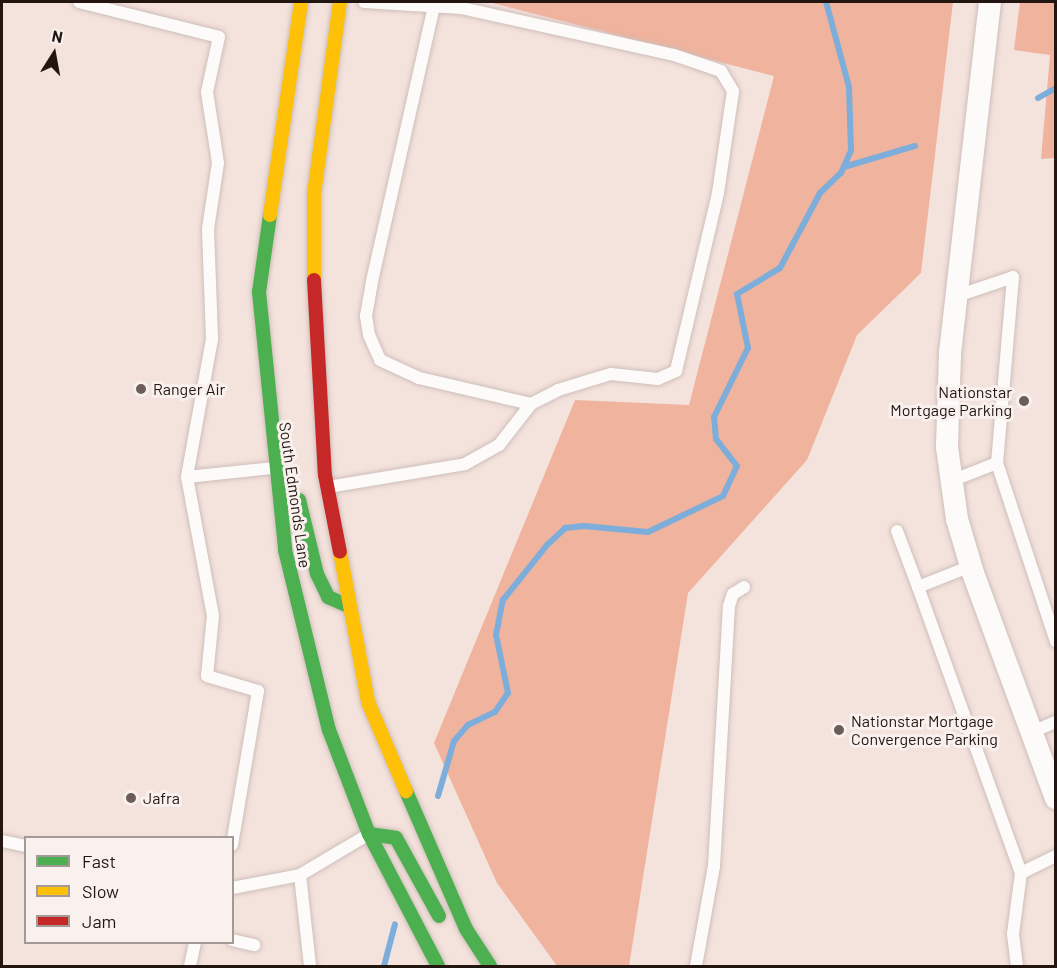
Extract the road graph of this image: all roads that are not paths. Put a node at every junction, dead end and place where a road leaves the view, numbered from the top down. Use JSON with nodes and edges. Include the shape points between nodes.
{"nodes":[{"id":1,"x":79,"y":2,"type":"edge"},
{"id":2,"x":301,"y":2,"type":"edge"},
{"id":3,"x":340,"y":2,"type":"edge"},
{"id":4,"x":364,"y":2,"type":"edge"},
{"id":5,"x":990,"y":2,"type":"edge"},
{"id":6,"x":434,"y":6,"type":"junction"},
{"id":7,"x":957,"y":296,"type":"junction"},
{"id":8,"x":531,"y":404,"type":"junction"},
{"id":9,"x":997,"y":463,"type":"junction"},
{"id":10,"x":275,"y":468,"type":"junction"},
{"id":11,"x":187,"y":477,"type":"junction"},
{"id":12,"x":951,"y":481,"type":"junction"},
{"id":13,"x":327,"y":487,"type":"junction"},
{"id":14,"x":897,"y":531,"type":"dead end"},
{"id":15,"x":971,"y":566,"type":"junction"},
{"id":16,"x":744,"y":587,"type":"dead end"},
{"id":17,"x":918,"y":587,"type":"junction"},
{"id":18,"x":346,"y":605,"type":"junction"},
{"id":19,"x":1056,"y":641,"type":"edge"},
{"id":20,"x":1056,"y":722,"type":"edge"},
{"id":21,"x":1032,"y":732,"type":"junction"},
{"id":22,"x":1056,"y":798,"type":"edge"},
{"id":23,"x":369,"y":834,"type":"junction"},
{"id":24,"x":234,"y":836,"type":"edge"},
{"id":25,"x":2,"y":841,"type":"edge"},
{"id":26,"x":24,"y":846,"type":"edge"},
{"id":27,"x":1056,"y":856,"type":"edge"},
{"id":28,"x":1021,"y":873,"type":"junction"},
{"id":29,"x":300,"y":874,"type":"junction"},
{"id":30,"x":234,"y":888,"type":"edge"},
{"id":31,"x":466,"y":929,"type":"junction"},
{"id":32,"x":234,"y":940,"type":"edge"},
{"id":33,"x":195,"y":944,"type":"edge"},
{"id":34,"x":254,"y":945,"type":"dead end"},
{"id":35,"x":190,"y":966,"type":"edge"},
{"id":36,"x":310,"y":966,"type":"edge"},
{"id":37,"x":438,"y":966,"type":"edge"},
{"id":38,"x":490,"y":966,"type":"edge"},
{"id":39,"x":696,"y":966,"type":"edge"},
{"id":40,"x":1017,"y":966,"type":"edge"}],
"edges":[{"from":1,"to":11,"type":"lane","via":[[219,37],[207,92],[218,163],[208,230],[212,339]]},
{"from":2,"to":10,"type":"main road","name":"South Edmonds Lane","via":[[259,292]]},
{"from":3,"to":13,"type":"main road","name":"South Edmonds Lane","via":[[314,194],[314,341]]},
{"from":4,"to":6,"type":"lane"},
{"from":5,"to":7,"type":"street"},
{"from":6,"to":8,"type":"lane","via":[[372,282],[366,316],[369,335],[380,360],[419,378]]},
{"from":6,"to":8,"type":"lane","via":[[674,55],[721,71],[733,91],[718,193],[676,371],[658,379],[611,374]]},
{"from":7,"to":9,"type":"lane","via":[[1013,277]]},
{"from":7,"to":12,"type":"street","via":[[947,410]]},
{"from":8,"to":13,"type":"lane","via":[[499,445],[465,464]]},
{"from":9,"to":12,"type":"lane"},
{"from":9,"to":19,"type":"lane"},
{"from":10,"to":11,"type":"lane"},
{"from":10,"to":18,"type":"main road","via":[[296,480],[317,574],[328,597]]},
{"from":10,"to":23,"type":"main road","name":"South Edmonds Lane","via":[[291,591],[329,730]]},
{"from":11,"to":24,"type":"lane","via":[[213,616],[207,676],[258,691]]},
{"from":12,"to":15,"type":"street"},
{"from":13,"to":18,"type":"main road","name":"South Edmonds Lane"},
{"from":14,"to":17,"type":"lane"},
{"from":15,"to":17,"type":"lane"},
{"from":15,"to":21,"type":"street"},
{"from":16,"to":39,"type":"lane","via":[[733,594],[729,606],[715,855]]},
{"from":17,"to":28,"type":"lane"},
{"from":18,"to":31,"type":"main road","name":"South Edmonds Lane","via":[[368,702]]},
{"from":20,"to":21,"type":"lane"},
{"from":21,"to":22,"type":"street"},
{"from":23,"to":29,"type":"lane"},
{"from":23,"to":31,"type":"main road","via":[[396,838],[443,923]]},
{"from":23,"to":37,"type":"main road","name":"South Edmonds Lane"},
{"from":25,"to":26,"type":"lane"},
{"from":27,"to":28,"type":"lane"},
{"from":28,"to":40,"type":"lane","via":[[1013,934]]},
{"from":29,"to":30,"type":"lane"},
{"from":29,"to":36,"type":"lane"},
{"from":31,"to":38,"type":"main road","name":"South Edmonds Lane"},
{"from":32,"to":34,"type":"lane"},
{"from":33,"to":35,"type":"lane"}]}
